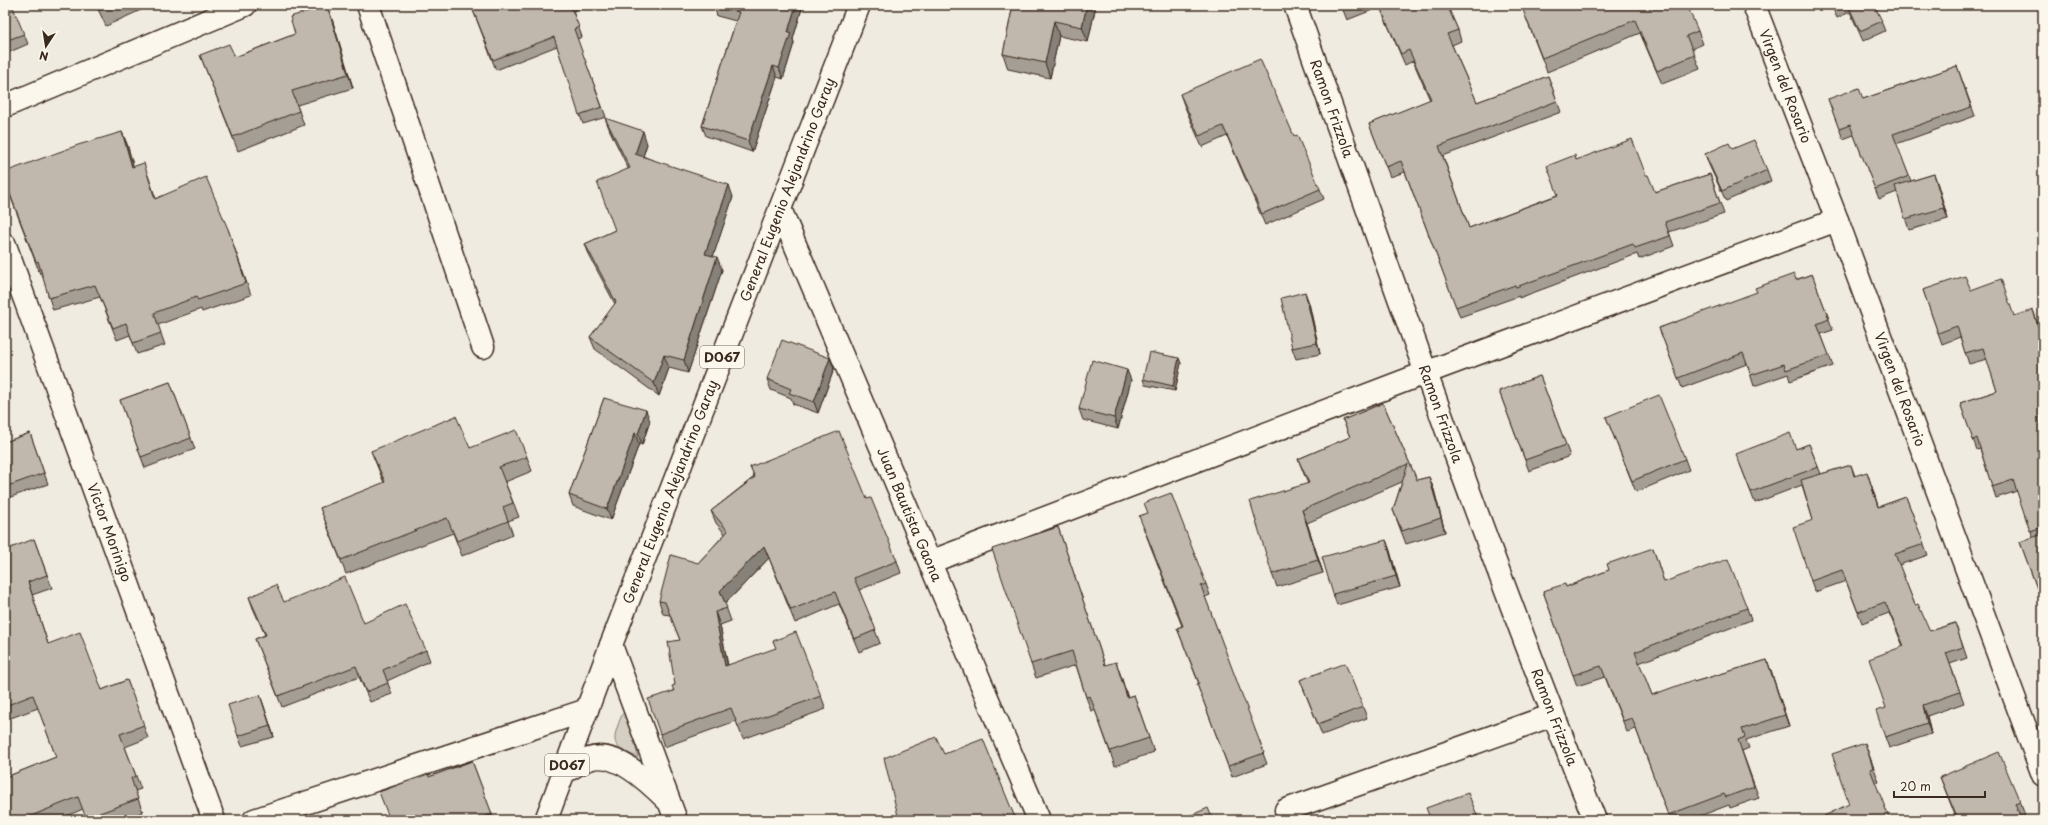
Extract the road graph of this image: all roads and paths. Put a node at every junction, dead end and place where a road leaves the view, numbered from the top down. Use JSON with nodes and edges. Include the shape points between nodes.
{"nodes":[{"id":1,"x":245,"y":5,"type":"edge"},
{"id":2,"x":368,"y":5,"type":"edge"},
{"id":3,"x":859,"y":5,"type":"edge"},
{"id":4,"x":1295,"y":5,"type":"edge"},
{"id":5,"x":1754,"y":5,"type":"edge"},
{"id":6,"x":5,"y":106,"type":"edge"},
{"id":7,"x":780,"y":209,"type":"junction"},
{"id":8,"x":1837,"y":220,"type":"junction"},
{"id":9,"x":5,"y":245,"type":"edge"},
{"id":10,"x":483,"y":347,"type":"dead end"},
{"id":11,"x":1425,"y":373,"type":"junction"},
{"id":12,"x":930,"y":562,"type":"junction"},
{"id":13,"x":611,"y":645,"type":"junction"},
{"id":14,"x":587,"y":710,"type":"junction"},
{"id":15,"x":1553,"y":715,"type":"junction"},
{"id":16,"x":564,"y":772,"type":"junction"},
{"id":17,"x":2043,"y":775,"type":"edge"},
{"id":18,"x":1286,"y":810,"type":"dead end"},
{"id":19,"x":673,"y":811,"type":"edge"},
{"id":20,"x":214,"y":820,"type":"edge"},
{"id":21,"x":254,"y":820,"type":"edge"},
{"id":22,"x":546,"y":820,"type":"edge"},
{"id":23,"x":1039,"y":820,"type":"edge"},
{"id":24,"x":1596,"y":820,"type":"edge"}],
"edges":[{"from":1,"to":6,"type":"street"},
{"from":2,"to":10,"type":"street"},
{"from":3,"to":7,"type":"street","name":"General Eugenio Alejandrino Garay","number":"D067"},
{"from":4,"to":11,"type":"street","name":"Ramon Frizzola"},
{"from":5,"to":8,"type":"street","name":"Virgen del Rosario"},
{"from":7,"to":12,"type":"street","name":"Juan Bautista Gaona"},
{"from":7,"to":13,"type":"street","name":"General Eugenio Alejandrino Garay","number":"D067"},
{"from":8,"to":11,"type":"street"},
{"from":8,"to":17,"type":"street","name":"Virgen del Rosario"},
{"from":9,"to":20,"type":"street","name":"Victor Morinigo"},
{"from":11,"to":12,"type":"street"},
{"from":11,"to":15,"type":"street","name":"Ramon Frizzola"},
{"from":12,"to":23,"type":"street","name":"Juan Bautista Gaona"},
{"from":13,"to":14,"type":"street","name":"General Eugenio Alejandrino Garay","number":"D067"},
{"from":13,"to":19,"type":"street"},
{"from":14,"to":16,"type":"street","number":"D067"},
{"from":14,"to":21,"type":"street"},
{"from":15,"to":18,"type":"street"},
{"from":15,"to":24,"type":"street","name":"Ramon Frizzola"},
{"from":16,"to":19,"type":"street","via":[[590,758],[604,758],[624,764],[647,780]]},
{"from":16,"to":22,"type":"street","number":"D067"}]}
